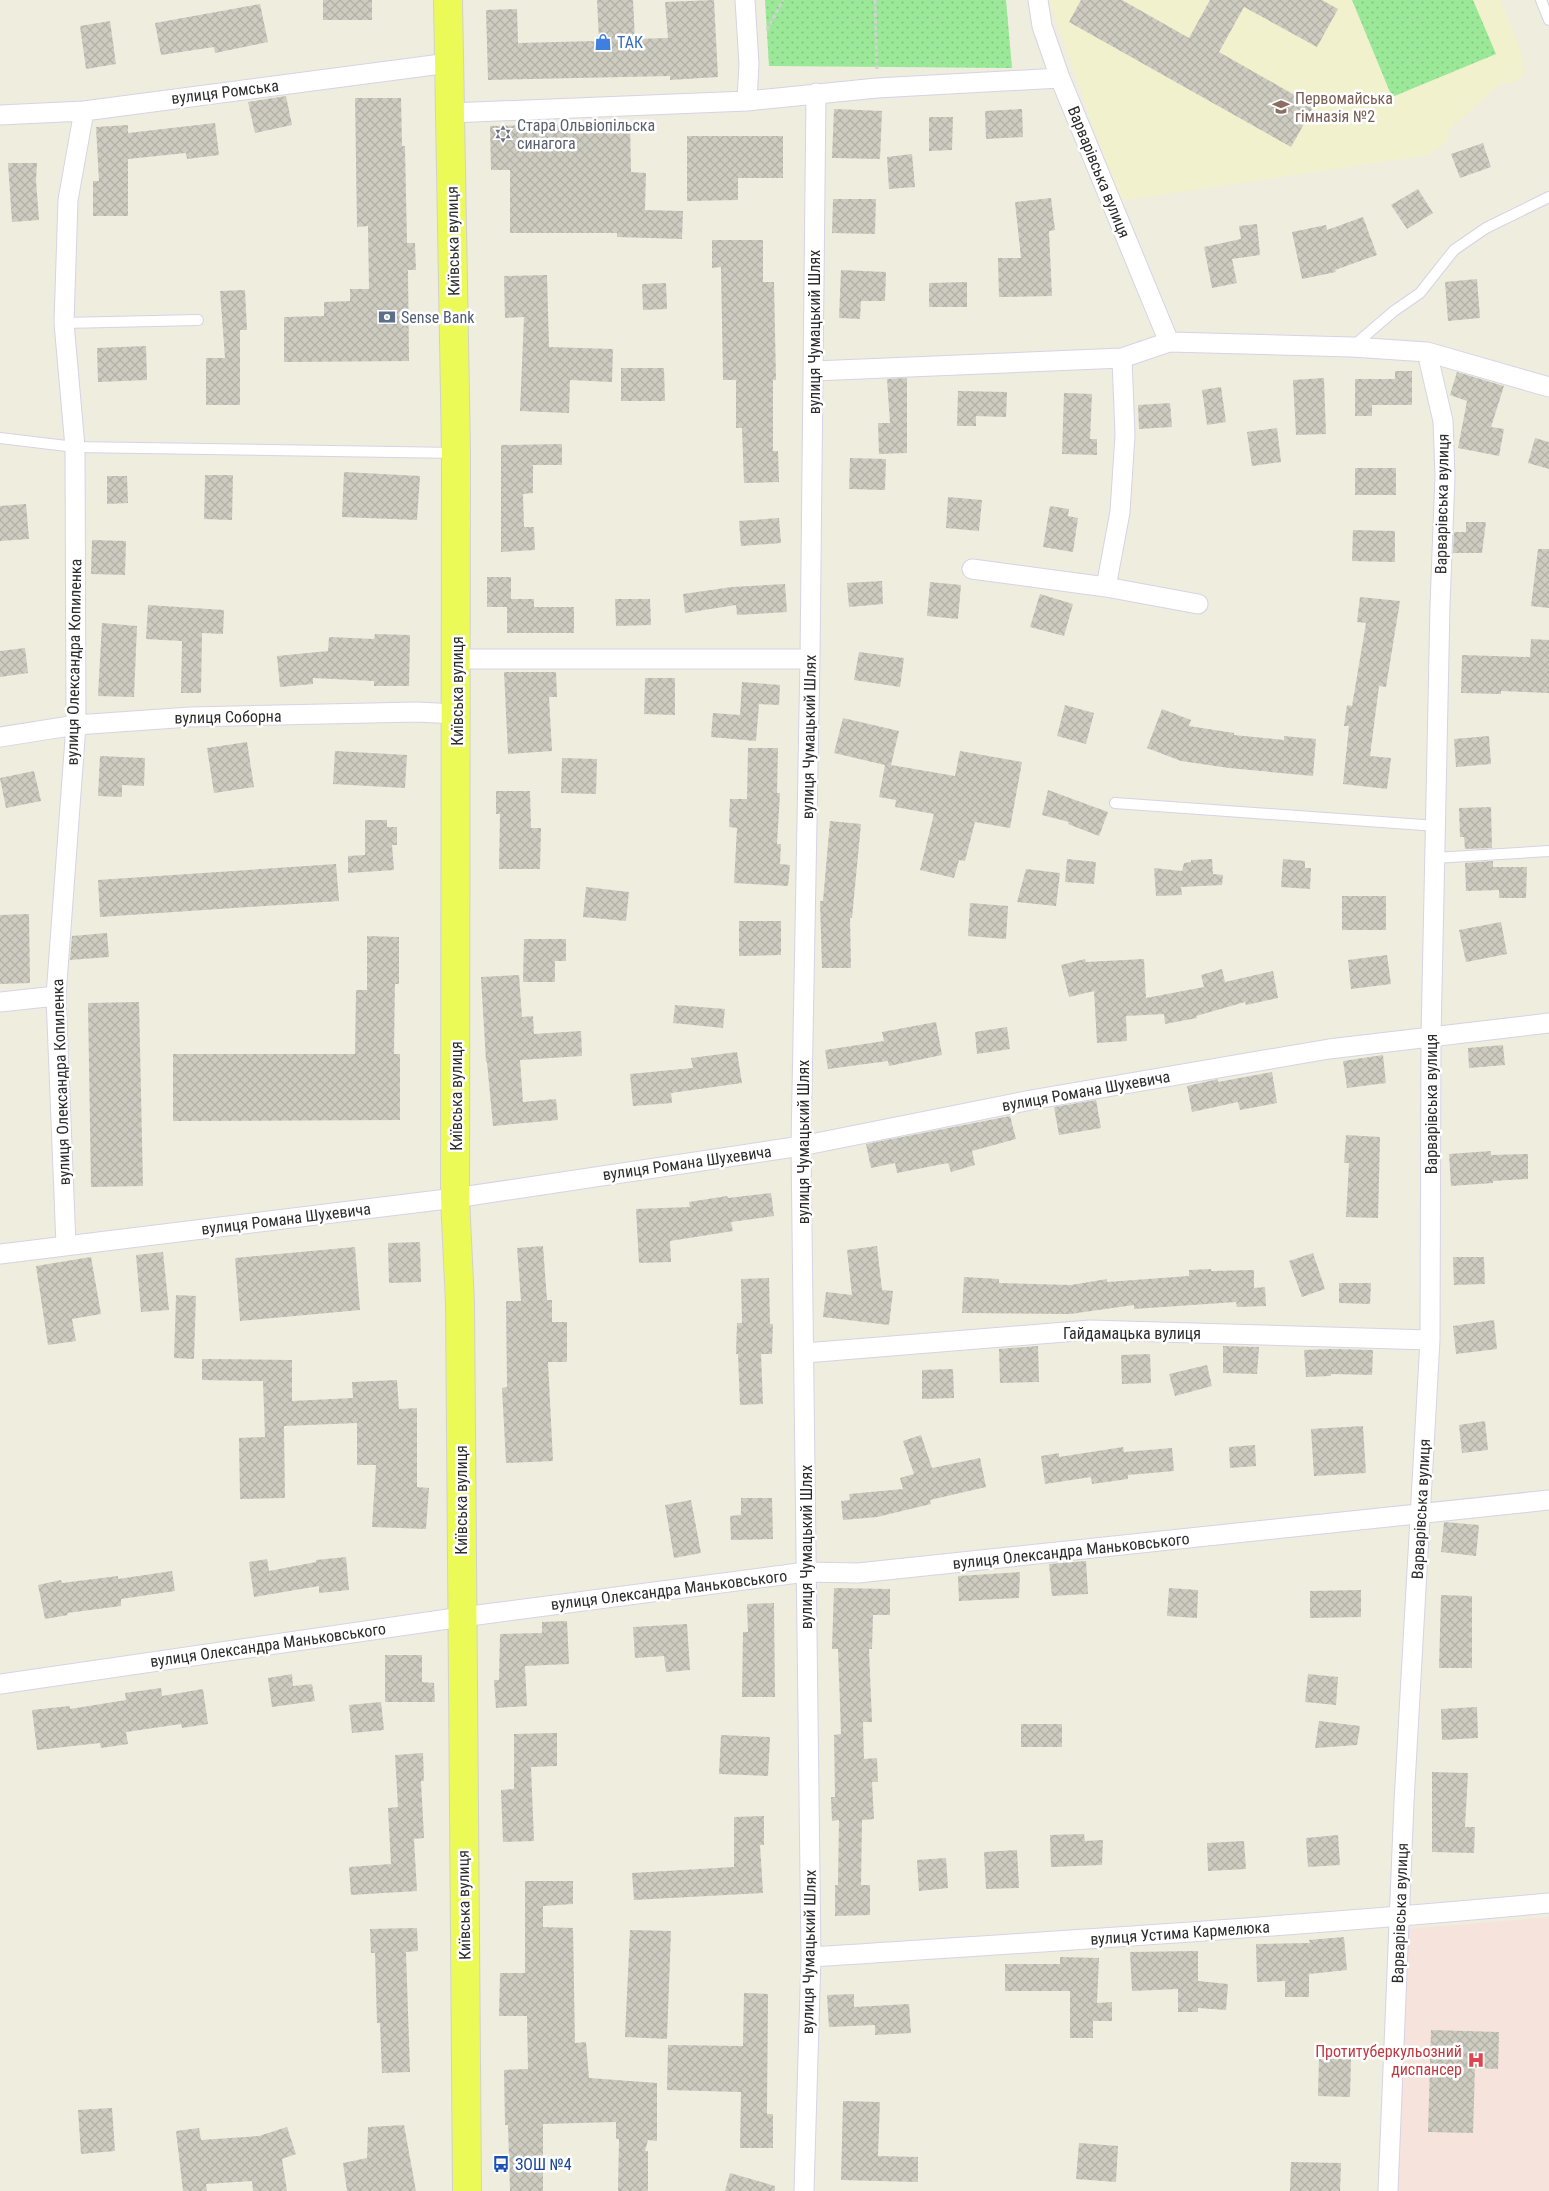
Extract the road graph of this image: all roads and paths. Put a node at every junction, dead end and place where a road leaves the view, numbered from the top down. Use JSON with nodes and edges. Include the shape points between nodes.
{"nodes":[{"id":1,"x":448,"y":0,"type":"edge"},
{"id":2,"x":745,"y":0,"type":"edge"},
{"id":3,"x":876,"y":0,"type":"edge"},
{"id":4,"x":1038,"y":0,"type":"edge"},
{"id":5,"x":1541,"y":0,"type":"edge"},
{"id":6,"x":1549,"y":20,"type":"edge"},
{"id":7,"x":449,"y":63,"type":"junction"},
{"id":8,"x":1060,"y":78,"type":"junction"},
{"id":9,"x":877,"y":88,"type":"junction"},
{"id":10,"x":816,"y":94,"type":"junction"},
{"id":11,"x":747,"y":101,"type":"junction"},
{"id":12,"x":84,"y":111,"type":"junction"},
{"id":13,"x":451,"y":113,"type":"junction"},
{"id":14,"x":0,"y":114,"type":"edge"},
{"id":15,"x":1549,"y":197,"type":"edge"},
{"id":16,"x":198,"y":320,"type":"dead end"},
{"id":17,"x":64,"y":323,"type":"junction"},
{"id":18,"x":1169,"y":342,"type":"junction"},
{"id":19,"x":1352,"y":347,"type":"junction"},
{"id":20,"x":1427,"y":352,"type":"junction"},
{"id":21,"x":1122,"y":358,"type":"junction"},
{"id":22,"x":814,"y":371,"type":"junction"},
{"id":23,"x":1549,"y":387,"type":"edge"},
{"id":24,"x":0,"y":438,"type":"edge"},
{"id":25,"x":75,"y":447,"type":"junction"},
{"id":26,"x":456,"y":453,"type":"junction"},
{"id":27,"x":972,"y":569,"type":"dead end"},
{"id":28,"x":1106,"y":587,"type":"junction"},
{"id":29,"x":1198,"y":604,"type":"dead end"},
{"id":30,"x":457,"y":659,"type":"junction"},
{"id":31,"x":810,"y":659,"type":"junction"},
{"id":32,"x":457,"y":714,"type":"junction"},
{"id":33,"x":76,"y":725,"type":"junction"},
{"id":34,"x":0,"y":737,"type":"edge"},
{"id":35,"x":1114,"y":803,"type":"dead end"},
{"id":36,"x":1437,"y":826,"type":"junction"},
{"id":37,"x":1549,"y":851,"type":"edge"},
{"id":38,"x":1434,"y":858,"type":"junction"},
{"id":39,"x":56,"y":996,"type":"junction"},
{"id":40,"x":0,"y":1002,"type":"edge"},
{"id":41,"x":1549,"y":1022,"type":"edge"},
{"id":42,"x":1431,"y":1038,"type":"junction"},
{"id":43,"x":801,"y":1146,"type":"junction"},
{"id":44,"x":455,"y":1198,"type":"junction"},
{"id":45,"x":66,"y":1245,"type":"junction"},
{"id":46,"x":0,"y":1254,"type":"edge"},
{"id":47,"x":1430,"y":1340,"type":"junction"},
{"id":48,"x":805,"y":1353,"type":"junction"},
{"id":49,"x":1549,"y":1500,"type":"edge"},
{"id":50,"x":1420,"y":1514,"type":"junction"},
{"id":51,"x":806,"y":1572,"type":"junction"},
{"id":52,"x":462,"y":1617,"type":"junction"},
{"id":53,"x":0,"y":1684,"type":"edge"},
{"id":54,"x":1549,"y":1903,"type":"edge"},
{"id":55,"x":1400,"y":1917,"type":"junction"},
{"id":56,"x":811,"y":1957,"type":"junction"},
{"id":57,"x":467,"y":2191,"type":"edge"},
{"id":58,"x":804,"y":2191,"type":"edge"},
{"id":59,"x":1388,"y":2191,"type":"edge"}],
"edges":[{"from":1,"to":7,"type":"main road","name":"Київська вулиця"},
{"from":2,"to":11,"type":"street","via":[[749,64]]},
{"from":3,"to":9,"type":"path"},
{"from":4,"to":8,"type":"street","name":"Варварівська вулиця","via":[[1042,26]]},
{"from":5,"to":6,"type":"lane"},
{"from":7,"to":12,"type":"street","name":"вулиця Ромська"},
{"from":7,"to":13,"type":"main road","name":"Київська вулиця"},
{"from":8,"to":9,"type":"street"},
{"from":8,"to":18,"type":"street","name":"Варварівська вулиця"},
{"from":9,"to":10,"type":"street"},
{"from":10,"to":11,"type":"street"},
{"from":10,"to":22,"type":"street","name":"вулиця Чумацький Шлях"},
{"from":11,"to":13,"type":"street"},
{"from":12,"to":14,"type":"street","name":"вулиця Ромська"},
{"from":12,"to":17,"type":"street","name":"вулиця Олександра Копиленка","via":[[68,200]]},
{"from":13,"to":26,"type":"main road","name":"Київська вулиця"},
{"from":15,"to":19,"type":"lane","via":[[1486,228],[1454,250],[1420,293]]},
{"from":16,"to":17,"type":"lane"},
{"from":17,"to":25,"type":"street","name":"вулиця Олександра Копиленка"},
{"from":18,"to":19,"type":"street"},
{"from":18,"to":21,"type":"street"},
{"from":19,"to":20,"type":"street"},
{"from":20,"to":23,"type":"street"},
{"from":20,"to":36,"type":"street","name":"Варварівська вулиця","via":[[1443,421],[1445,476]]},
{"from":21,"to":22,"type":"street"},
{"from":21,"to":28,"type":"street","via":[[1125,435],[1120,512]]},
{"from":22,"to":31,"type":"street","name":"вулиця Чумацький Шлях"},
{"from":24,"to":25,"type":"lane"},
{"from":25,"to":26,"type":"lane"},
{"from":25,"to":33,"type":"street","name":"вулиця Олександра Копиленка"},
{"from":26,"to":30,"type":"main road","name":"Київська вулиця"},
{"from":27,"to":28,"type":"street"},
{"from":28,"to":29,"type":"street"},
{"from":30,"to":31,"type":"street"},
{"from":30,"to":32,"type":"main road","name":"Київська вулиця"},
{"from":31,"to":43,"type":"street","name":"вулиця Чумацький Шлях"},
{"from":32,"to":33,"type":"street","name":"вулиця Соборна","via":[[190,717]]},
{"from":32,"to":44,"type":"main road","name":"Київська вулиця"},
{"from":33,"to":34,"type":"street","name":"вулиця Соборна"},
{"from":33,"to":39,"type":"street","name":"вулиця Олександра Копиленка"},
{"from":35,"to":36,"type":"lane"},
{"from":36,"to":38,"type":"street","name":"Варварівська вулиця"},
{"from":37,"to":38,"type":"lane"},
{"from":38,"to":42,"type":"street","name":"Варварівська вулиця"},
{"from":39,"to":40,"type":"street"},
{"from":39,"to":45,"type":"street","name":"вулиця Олександра Копиленка"},
{"from":41,"to":42,"type":"street","name":"вулиця Романа Шухевича"},
{"from":42,"to":43,"type":"street","name":"вулиця Романа Шухевича","via":[[1329,1049],[1098,1088]]},
{"from":42,"to":47,"type":"street","name":"Варварівська вулиця"},
{"from":43,"to":44,"type":"street","name":"вулиця Романа Шухевича"},
{"from":43,"to":48,"type":"street","name":"вулиця Чумацький Шлях"},
{"from":44,"to":45,"type":"street","name":"вулиця Романа Шухевича"},
{"from":44,"to":52,"type":"main road","name":"Київська вулиця","via":[[460,1303]]},
{"from":45,"to":46,"type":"street","name":"вулиця Романа Шухевича"},
{"from":47,"to":48,"type":"street","name":"Гайдамацька вулиця","via":[[1090,1330]]},
{"from":47,"to":50,"type":"street","name":"Варварівська вулиця"},
{"from":48,"to":51,"type":"street","name":"вулиця Чумацький Шлях"},
{"from":49,"to":50,"type":"street","name":"вулиця Олександра Маньковського"},
{"from":50,"to":51,"type":"street","name":"вулиця Олександра Маньковського","via":[[858,1573]]},
{"from":50,"to":55,"type":"street","name":"Варварівська вулиця"},
{"from":51,"to":52,"type":"street","name":"вулиця Олександра Маньковського"},
{"from":51,"to":56,"type":"street","name":"вулиця Чумацький Шлях"},
{"from":52,"to":53,"type":"street","name":"вулиця Олександра Маньковського"},
{"from":52,"to":57,"type":"main road","name":"Київська вулиця"},
{"from":54,"to":55,"type":"street","name":"вулиця Устима Кармелюка"},
{"from":55,"to":56,"type":"street","name":"вулиця Устима Кармелюка"},
{"from":55,"to":59,"type":"street","name":"Варварівська вулиця"},
{"from":56,"to":58,"type":"street","name":"вулиця Чумацький Шлях"}]}
